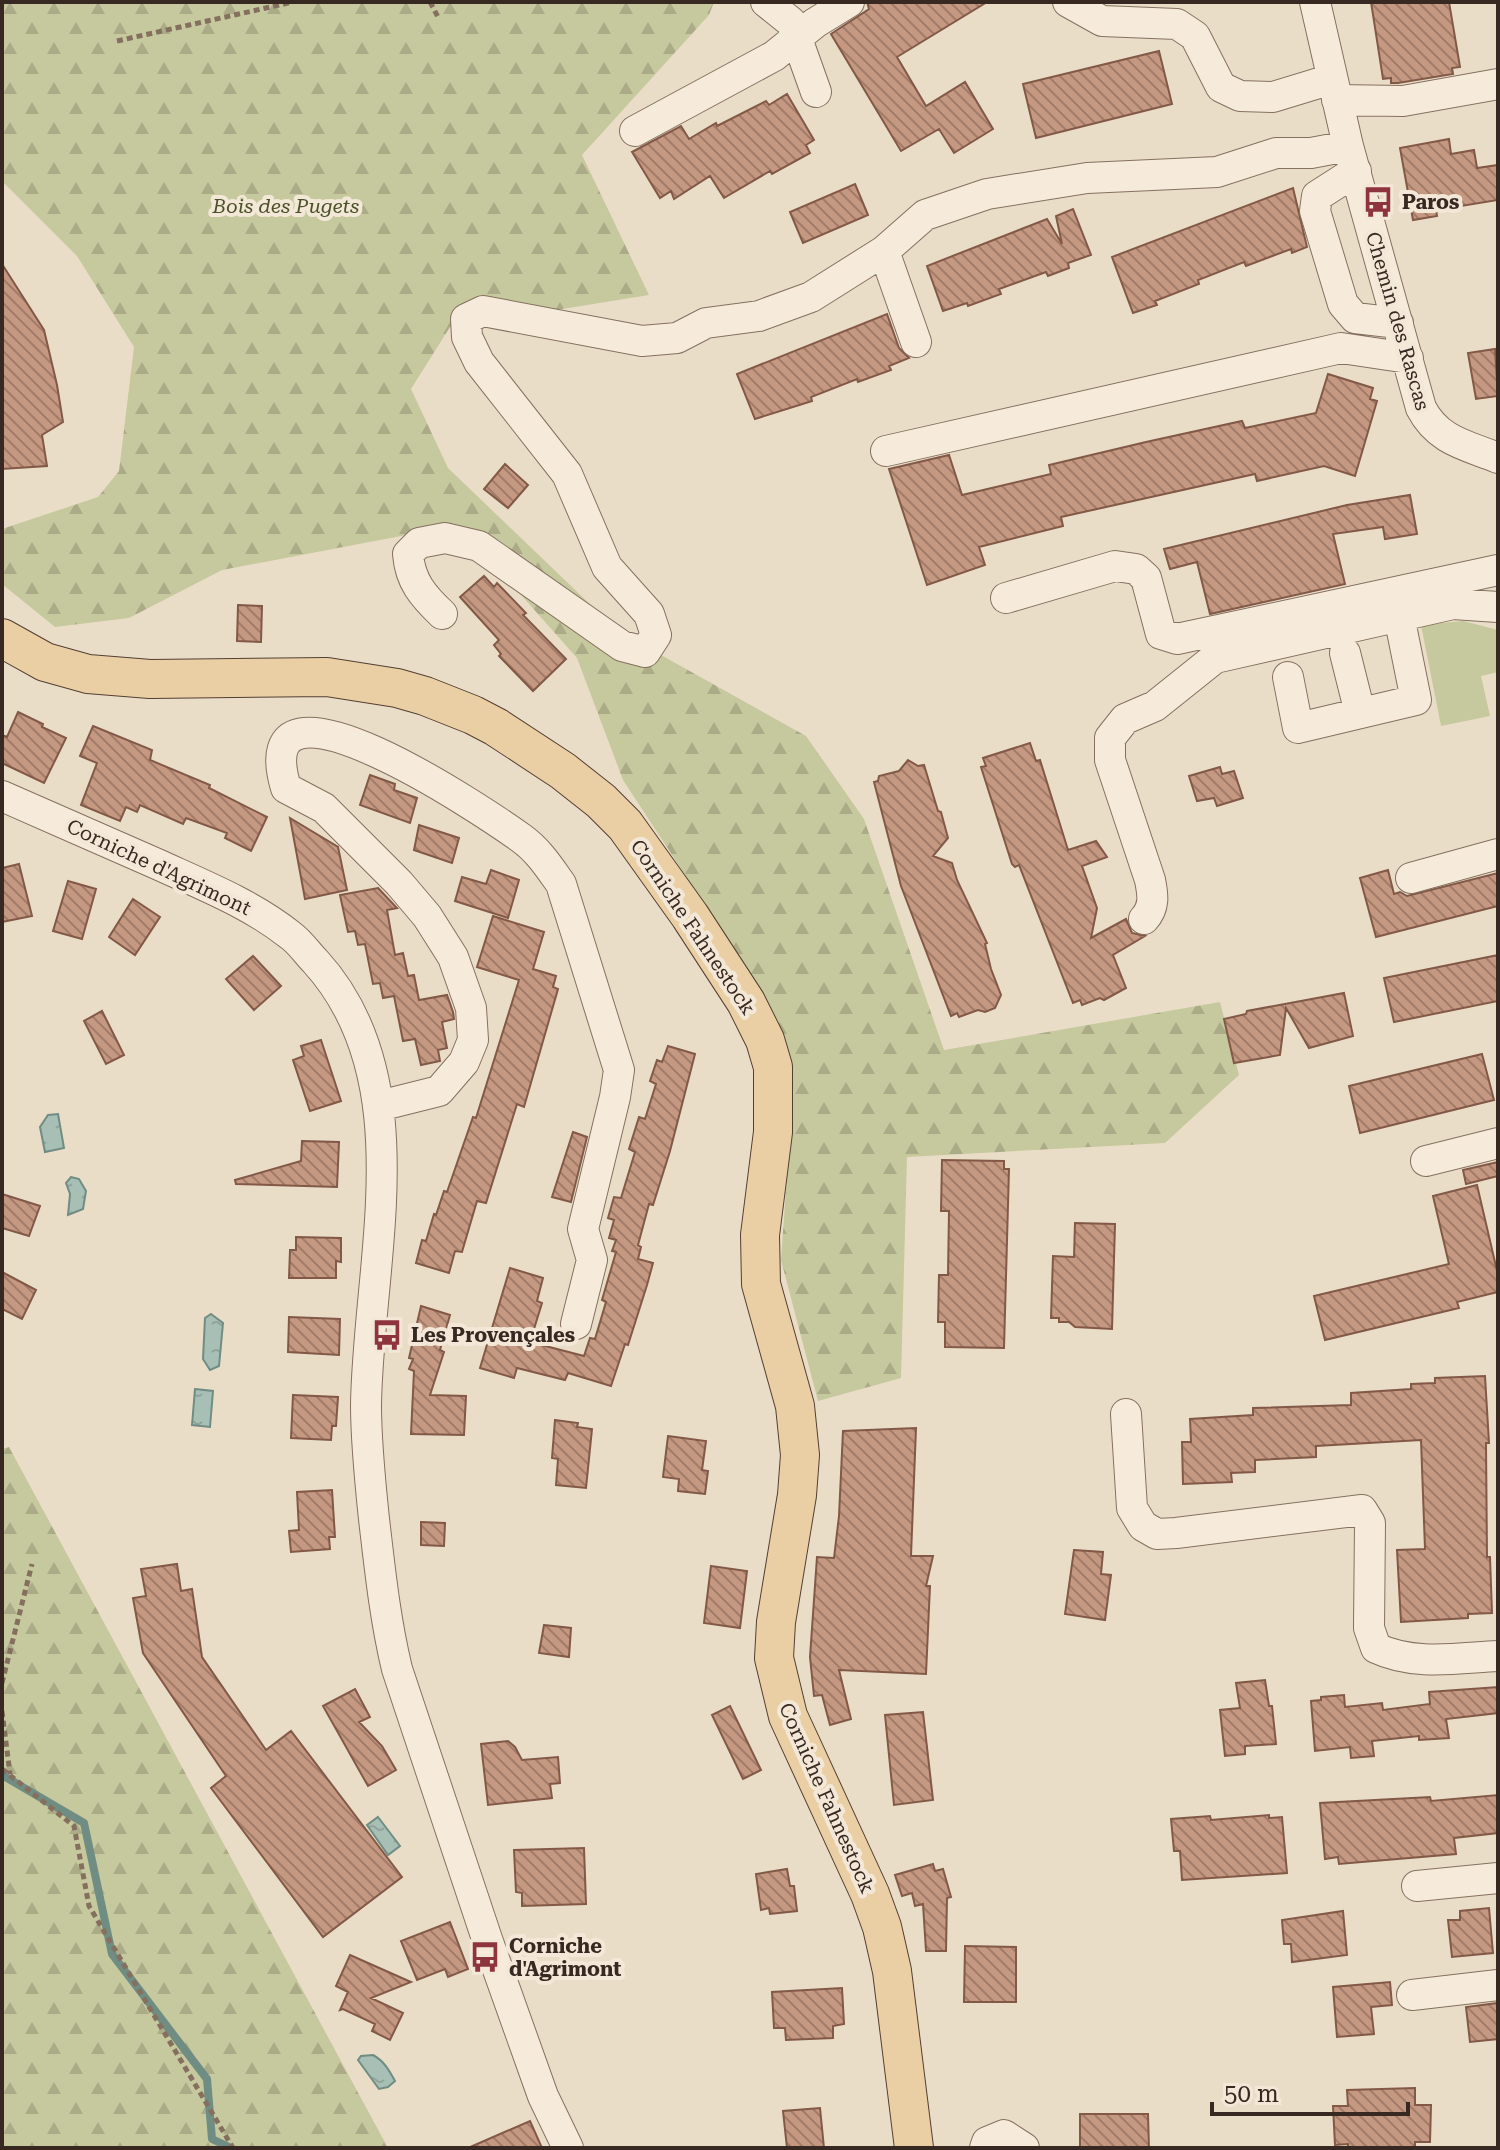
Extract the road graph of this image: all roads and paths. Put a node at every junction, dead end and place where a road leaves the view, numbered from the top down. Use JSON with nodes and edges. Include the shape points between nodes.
{"nodes":[{"id":1,"x":293,"y":2,"type":"edge"},
{"id":2,"x":430,"y":2,"type":"edge"},
{"id":3,"x":766,"y":2,"type":"edge"},
{"id":4,"x":849,"y":2,"type":"edge"},
{"id":5,"x":1068,"y":2,"type":"edge"},
{"id":6,"x":1315,"y":2,"type":"edge"},
{"id":7,"x":438,"y":17,"type":"dead end"},
{"id":8,"x":796,"y":38,"type":"junction"},
{"id":9,"x":117,"y":41,"type":"dead end"},
{"id":10,"x":1498,"y":84,"type":"edge"},
{"id":11,"x":1335,"y":90,"type":"junction"},
{"id":12,"x":816,"y":92,"type":"dead end"},
{"id":13,"x":635,"y":131,"type":"dead end"},
{"id":14,"x":1352,"y":158,"type":"junction"},
{"id":15,"x":884,"y":251,"type":"junction"},
{"id":16,"x":1398,"y":323,"type":"junction"},
{"id":17,"x":916,"y":342,"type":"dead end"},
{"id":18,"x":1408,"y":358,"type":"junction"},
{"id":19,"x":886,"y":451,"type":"dead end"},
{"id":20,"x":1498,"y":458,"type":"edge"},
{"id":21,"x":1498,"y":570,"type":"edge"},
{"id":22,"x":1006,"y":598,"type":"dead end"},
{"id":23,"x":1498,"y":607,"type":"edge"},
{"id":24,"x":442,"y":614,"type":"dead end"},
{"id":25,"x":1399,"y":616,"type":"junction"},
{"id":26,"x":2,"y":638,"type":"edge"},
{"id":27,"x":1345,"y":653,"type":"dead end"},
{"id":28,"x":1288,"y":677,"type":"dead end"},
{"id":29,"x":1360,"y":713,"type":"junction"},
{"id":30,"x":2,"y":796,"type":"edge"},
{"id":31,"x":1498,"y":854,"type":"edge"},
{"id":32,"x":1411,"y":878,"type":"dead end"},
{"id":33,"x":1144,"y":919,"type":"dead end"},
{"id":34,"x":379,"y":1106,"type":"junction"},
{"id":35,"x":1498,"y":1143,"type":"edge"},
{"id":36,"x":1426,"y":1161,"type":"dead end"},
{"id":37,"x":576,"y":1324,"type":"dead end"},
{"id":38,"x":1126,"y":1414,"type":"dead end"},
{"id":39,"x":32,"y":1564,"type":"dead end"},
{"id":40,"x":1498,"y":1656,"type":"edge"},
{"id":41,"x":2,"y":1683,"type":"edge"},
{"id":42,"x":2,"y":1711,"type":"edge"},
{"id":43,"x":2,"y":1769,"type":"edge"},
{"id":44,"x":10,"y":1775,"type":"junction"},
{"id":45,"x":1498,"y":1878,"type":"edge"},
{"id":46,"x":1417,"y":1886,"type":"dead end"},
{"id":47,"x":1498,"y":1985,"type":"edge"},
{"id":48,"x":1412,"y":1995,"type":"dead end"},
{"id":49,"x":233,"y":2148,"type":"edge"},
{"id":50,"x":568,"y":2148,"type":"edge"},
{"id":51,"x":914,"y":2148,"type":"edge"},
{"id":52,"x":985,"y":2148,"type":"edge"},
{"id":53,"x":1024,"y":2148,"type":"edge"}],
"edges":[{"from":1,"to":9,"type":"path"},
{"from":2,"to":7,"type":"path"},
{"from":3,"to":8,"type":"street","via":[[791,22]]},
{"from":4,"to":8,"type":"street"},
{"from":5,"to":11,"type":"street","via":[[1102,21],[1177,24],[1195,36],[1221,87],[1240,96]]},
{"from":6,"to":11,"type":"street","name":"Chemin des Rascas"},
{"from":8,"to":12,"type":"street"},
{"from":8,"to":13,"type":"street","via":[[774,56]]},
{"from":10,"to":11,"type":"street","via":[[1403,101]]},
{"from":11,"to":14,"type":"street","name":"Chemin des Rascas"},
{"from":14,"to":15,"type":"street","via":[[1276,153],[1217,172],[1087,178],[987,194],[925,215]]},
{"from":14,"to":16,"type":"street","name":"Chemin des Rascas"},
{"from":14,"to":16,"type":"street","via":[[1317,196],[1315,211],[1343,304],[1355,318]]},
{"from":15,"to":17,"type":"street"},
{"from":15,"to":24,"type":"street","via":[[811,297],[759,316],[706,323],[677,338],[642,341],[483,311],[466,319],[467,337],[479,362],[567,474],[607,567],[649,614],[656,635],[645,652],[622,646],[479,546],[445,538],[419,543],[408,554],[420,593]]},
{"from":16,"to":18,"type":"street","name":"Chemin des Rascas"},
{"from":18,"to":19,"type":"street","via":[[1341,348]]},
{"from":18,"to":20,"type":"street","name":"Chemin des Rascas","via":[[1429,424],[1441,436]]},
{"from":21,"to":22,"type":"street","via":[[1177,639],[1161,634],[1146,578],[1136,569],[1115,566]]},
{"from":23,"to":25,"type":"street","via":[[1453,604]]},
{"from":25,"to":29,"type":"street","via":[[1416,700]]},
{"from":25,"to":33,"type":"street","via":[[1215,658],[1155,706],[1125,719],[1110,738],[1110,760],[1150,880],[1153,899]]},
{"from":26,"to":51,"type":"main road","name":"Corniche Fahnestock","via":[[45,662],[88,674],[150,679],[327,677],[397,688],[473,715],[563,771],[625,825],[746,1002],[773,1067],[761,1284],[795,1406],[800,1455],[774,1658],[798,1739],[879,1915],[892,1971]]},
{"from":27,"to":29,"type":"street"},
{"from":28,"to":29,"type":"street","via":[[1298,728]]},
{"from":30,"to":34,"type":"street","name":"Corniche d'Agrimont","via":[[209,887],[293,936],[348,1005],[368,1055]]},
{"from":31,"to":32,"type":"street"},
{"from":34,"to":37,"type":"street","via":[[439,1091],[464,1062],[473,1040],[471,1008],[453,957],[427,916],[324,808],[286,788],[282,749],[294,735],[312,730],[385,755],[420,775],[523,839],[561,884],[619,1070],[583,1229],[592,1260]]},
{"from":34,"to":50,"type":"street","name":"Corniche d'Agrimont","via":[[380,1201],[368,1352],[367,1448],[388,1629],[487,1939],[543,2096]]},
{"from":35,"to":36,"type":"street"},
{"from":38,"to":40,"type":"street","via":[[1132,1508],[1143,1526],[1157,1534],[1362,1510],[1370,1523],[1369,1628],[1376,1648],[1421,1660]]},
{"from":39,"to":41,"type":"path"},
{"from":42,"to":44,"type":"path"},
{"from":43,"to":44,"type":"path"},
{"from":44,"to":49,"type":"path","via":[[74,1826],[89,1906]]},
{"from":45,"to":46,"type":"street"},
{"from":47,"to":48,"type":"street"},
{"from":52,"to":53,"type":"street","via":[[1004,2135]]}]}
